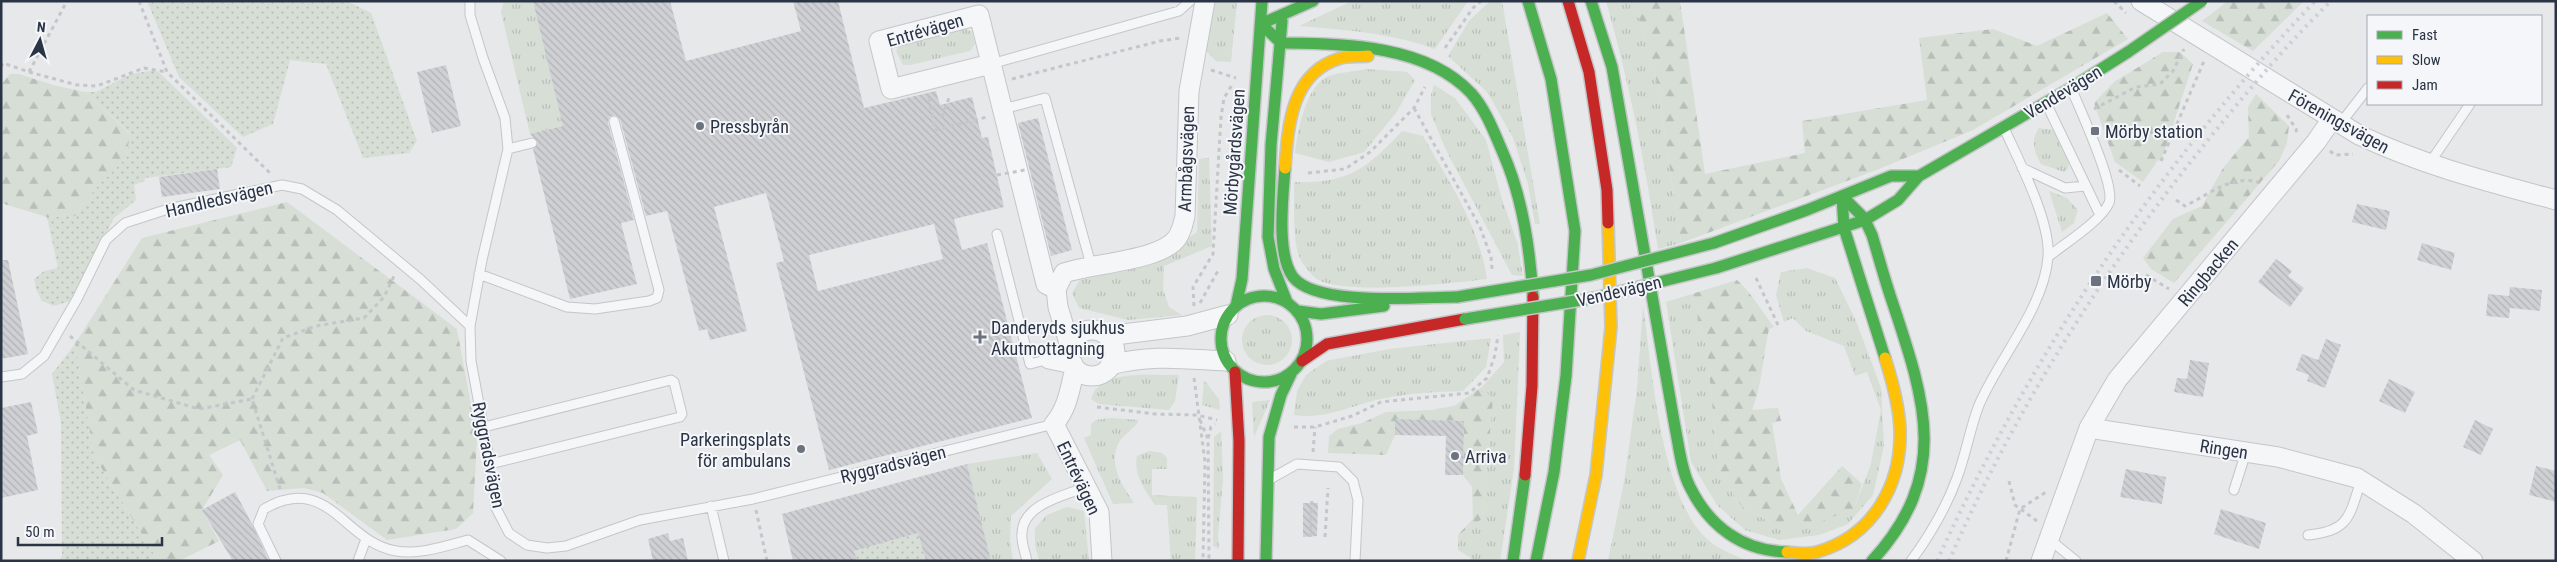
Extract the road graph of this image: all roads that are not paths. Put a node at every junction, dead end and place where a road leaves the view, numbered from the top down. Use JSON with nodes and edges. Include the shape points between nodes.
{"nodes":[{"id":1,"x":470,"y":1,"type":"edge"},
{"id":2,"x":1190,"y":1,"type":"edge"},
{"id":3,"x":1204,"y":1,"type":"edge"},
{"id":4,"x":1262,"y":1,"type":"edge"},
{"id":5,"x":1284,"y":1,"type":"edge"},
{"id":6,"x":1313,"y":1,"type":"edge"},
{"id":7,"x":1528,"y":1,"type":"edge"},
{"id":8,"x":1568,"y":1,"type":"edge"},
{"id":9,"x":1591,"y":1,"type":"edge"},
{"id":10,"x":2141,"y":1,"type":"edge"},
{"id":11,"x":2202,"y":1,"type":"edge"},
{"id":12,"x":1283,"y":15,"type":"junction"},
{"id":13,"x":1261,"y":24,"type":"junction"},
{"id":14,"x":1281,"y":43,"type":"junction"},
{"id":15,"x":1397,"y":54,"type":"junction"},
{"id":16,"x":991,"y":64,"type":"junction"},
{"id":17,"x":2071,"y":88,"type":"junction"},
{"id":18,"x":2367,"y":89,"type":"edge"},
{"id":19,"x":2046,"y":102,"type":"junction"},
{"id":20,"x":2469,"y":105,"type":"edge"},
{"id":21,"x":1003,"y":109,"type":"junction"},
{"id":22,"x":614,"y":121,"type":"dead end"},
{"id":23,"x":2336,"y":122,"type":"junction"},
{"id":24,"x":2004,"y":128,"type":"junction"},
{"id":25,"x":532,"y":143,"type":"dead end"},
{"id":26,"x":508,"y":149,"type":"junction"},
{"id":27,"x":2429,"y":164,"type":"junction"},
{"id":28,"x":2022,"y":168,"type":"junction"},
{"id":29,"x":1919,"y":176,"type":"junction"},
{"id":30,"x":2085,"y":186,"type":"junction"},
{"id":31,"x":1842,"y":196,"type":"junction"},
{"id":32,"x":2556,"y":200,"type":"edge"},
{"id":33,"x":2100,"y":215,"type":"junction"},
{"id":34,"x":1865,"y":220,"type":"junction"},
{"id":35,"x":1844,"y":228,"type":"junction"},
{"id":36,"x":997,"y":234,"type":"dead end"},
{"id":37,"x":2048,"y":257,"type":"junction"},
{"id":38,"x":1091,"y":265,"type":"junction"},
{"id":39,"x":479,"y":274,"type":"junction"},
{"id":40,"x":1056,"y":289,"type":"junction"},
{"id":41,"x":1457,"y":297,"type":"junction"},
{"id":42,"x":1287,"y":302,"type":"junction"},
{"id":43,"x":1232,"y":310,"type":"junction"},
{"id":44,"x":1298,"y":311,"type":"junction"},
{"id":45,"x":1063,"y":318,"type":"junction"},
{"id":46,"x":470,"y":326,"type":"junction"},
{"id":47,"x":1098,"y":333,"type":"junction"},
{"id":48,"x":1049,"y":359,"type":"joint"},
{"id":49,"x":1076,"y":360,"type":"junction"},
{"id":50,"x":1302,"y":361,"type":"junction"},
{"id":51,"x":1110,"y":365,"type":"junction"},
{"id":52,"x":1230,"y":367,"type":"junction"},
{"id":53,"x":1291,"y":374,"type":"junction"},
{"id":54,"x":1,"y":377,"type":"edge"},
{"id":55,"x":1054,"y":424,"type":"junction"},
{"id":56,"x":484,"y":426,"type":"junction"},
{"id":57,"x":2089,"y":428,"type":"junction"},
{"id":58,"x":2246,"y":452,"type":"junction"},
{"id":59,"x":490,"y":464,"type":"junction"},
{"id":60,"x":1268,"y":481,"type":"junction"},
{"id":61,"x":2353,"y":481,"type":"junction"},
{"id":62,"x":1086,"y":487,"type":"junction"},
{"id":63,"x":2234,"y":490,"type":"dead end"},
{"id":64,"x":711,"y":506,"type":"junction"},
{"id":65,"x":2308,"y":535,"type":"dead end"},
{"id":66,"x":366,"y":539,"type":"junction"},
{"id":67,"x":2049,"y":539,"type":"junction"},
{"id":68,"x":276,"y":561,"type":"edge"},
{"id":69,"x":358,"y":561,"type":"edge"},
{"id":70,"x":501,"y":561,"type":"edge"},
{"id":71,"x":724,"y":561,"type":"edge"},
{"id":72,"x":1027,"y":561,"type":"edge"},
{"id":73,"x":1102,"y":561,"type":"edge"},
{"id":74,"x":1238,"y":561,"type":"edge"},
{"id":75,"x":1266,"y":561,"type":"edge"},
{"id":76,"x":1355,"y":561,"type":"edge"},
{"id":77,"x":1513,"y":561,"type":"edge"},
{"id":78,"x":1536,"y":561,"type":"edge"},
{"id":79,"x":1578,"y":561,"type":"edge"},
{"id":80,"x":1872,"y":561,"type":"edge"},
{"id":81,"x":1911,"y":561,"type":"edge"},
{"id":82,"x":2040,"y":561,"type":"edge"},
{"id":83,"x":2076,"y":561,"type":"edge"},
{"id":84,"x":2473,"y":561,"type":"edge"}],
"edges":[{"from":1,"to":26,"type":"lane","name":"Ryggradsvägen","via":[[470,15],[505,118]]},
{"from":2,"to":16,"type":"lane","via":[[1179,11]]},
{"from":3,"to":38,"type":"street","name":"Armbågsvägen","via":[[1188,91],[1182,229],[1177,239],[1167,247],[1143,256]]},
{"from":4,"to":13,"type":"main road","name":"Mörbygårdsvägen"},
{"from":5,"to":12,"type":"main road","name":"Mörbygårdsvägen"},
{"from":6,"to":12,"type":"main road"},
{"from":7,"to":78,"type":"main road","via":[[1551,79],[1575,231],[1566,376],[1554,472]]},
{"from":8,"to":79,"type":"main road","via":[[1589,72],[1607,190],[1611,327],[1596,475]]},
{"from":9,"to":35,"type":"main road","via":[[1612,67],[1689,486],[1710,518],[1733,539],[1772,552],[1816,553],[1854,535],[1879,510],[1895,475],[1900,429],[1893,385]]},
{"from":10,"to":23,"type":"street","name":"Föreningsvägen"},
{"from":11,"to":17,"type":"main road","name":"Vendevägen","bridge":true},
{"from":12,"to":13,"type":"main road"},
{"from":12,"to":14,"type":"main road","name":"Mörbygårdsvägen"},
{"from":13,"to":14,"type":"main road"},
{"from":13,"to":43,"type":"main road","name":"Mörbygårdsvägen","via":[[1242,279]]},
{"from":14,"to":15,"type":"main road","via":[[1372,46]]},
{"from":14,"to":42,"type":"main road","name":"Mörbygårdsvägen","via":[[1268,237],[1274,269]]},
{"from":15,"to":41,"type":"main road","via":[[1341,58],[1321,67],[1295,98],[1288,122],[1282,213],[1285,255],[1294,277],[1307,289],[1335,298]]},
{"from":15,"to":77,"type":"main road","via":[[1425,63],[1460,83],[1482,106],[1503,149],[1518,192],[1529,251],[1535,348],[1524,508]]},
{"from":16,"to":16,"type":"street","name":"Entrévägen","via":[[891,89],[879,41],[979,15]]},
{"from":16,"to":21,"type":"street","name":"Entrévägen"},
{"from":17,"to":19,"type":"main road","name":"Vendevägen"},
{"from":17,"to":33,"type":"lane","via":[[2111,193],[2109,203]]},
{"from":18,"to":23,"type":"lane"},
{"from":19,"to":24,"type":"main road","name":"Vendevägen"},
{"from":19,"to":30,"type":"lane"},
{"from":20,"to":27,"type":"lane"},
{"from":21,"to":38,"type":"lane","via":[[1045,98]]},
{"from":21,"to":40,"type":"street","name":"Entrévägen","via":[[1046,284]]},
{"from":22,"to":39,"type":"lane","via":[[659,290],[657,298],[595,309],[567,308]]},
{"from":23,"to":27,"type":"street","name":"Föreningsvägen","via":[[2391,151]]},
{"from":23,"to":57,"type":"street","name":"Ringbacken","via":[[2117,380]]},
{"from":24,"to":28,"type":"lane"},
{"from":24,"to":29,"type":"main road","name":"Vendevägen"},
{"from":25,"to":26,"type":"lane"},
{"from":26,"to":39,"type":"lane","name":"Ryggradsvägen"},
{"from":27,"to":32,"type":"street","name":"Föreningsvägen"},
{"from":28,"to":30,"type":"lane","via":[[2066,188]]},
{"from":28,"to":37,"type":"lane","via":[[2045,229]]},
{"from":29,"to":31,"type":"main road","name":"Vendevägen","via":[[1891,176]]},
{"from":29,"to":34,"type":"main road","name":"Vendevägen","via":[[1898,200]]},
{"from":30,"to":33,"type":"lane"},
{"from":31,"to":34,"type":"main road"},
{"from":31,"to":35,"type":"main road"},
{"from":31,"to":41,"type":"main road","name":"Vendevägen","bridge":true,"via":[[1714,243],[1591,275]]},
{"from":33,"to":37,"type":"lane"},
{"from":34,"to":35,"type":"main road","name":"Vendevägen"},
{"from":34,"to":80,"type":"main road","via":[[1910,360],[1925,434],[1924,460],[1908,514],[1893,540]]},
{"from":35,"to":50,"type":"main road","name":"Vendevägen","bridge":true,"via":[[1716,268],[1594,298],[1327,344]]},
{"from":36,"to":48,"type":"lane","via":[[1030,364]]},
{"from":37,"to":81,"type":"lane","via":[[2030,311],[1996,369],[1979,406],[1947,502],[1936,525]]},
{"from":38,"to":40,"type":"street","name":"Armbågsvägen","via":[[1064,273]]},
{"from":39,"to":46,"type":"lane","name":"Ryggradsvägen"},
{"from":40,"to":45,"type":"street"},
{"from":41,"to":44,"type":"main road","name":"Vendevägen","via":[[1321,314]]},
{"from":42,"to":43,"type":"main road","via":[[1272,297],[1256,297]]},
{"from":42,"to":44,"type":"main road"},
{"from":43,"to":47,"type":"street","via":[[1187,326]]},
{"from":43,"to":52,"type":"main road","via":[[1221,331],[1221,348]]},
{"from":44,"to":50,"type":"main road","via":[[1308,342]]},
{"from":45,"to":47,"type":"street"},
{"from":45,"to":49,"type":"street"},
{"from":46,"to":54,"type":"lane","name":"Handledsvägen","via":[[337,210],[302,189],[282,184],[168,209],[125,223],[106,240],[44,356],[22,374]]},
{"from":46,"to":56,"type":"lane","name":"Ryggradsvägen","via":[[471,360]]},
{"from":47,"to":49,"type":"street","via":[[1078,334]]},
{"from":47,"to":51,"type":"street","via":[[1114,348]]},
{"from":48,"to":49,"type":"street"},
{"from":49,"to":51,"type":"street","via":[[1102,373]]},
{"from":49,"to":55,"type":"street","name":"Entrévägen","via":[[1068,399]]},
{"from":50,"to":53,"type":"main road"},
{"from":51,"to":52,"type":"street","via":[[1134,358],[1174,357]]},
{"from":52,"to":53,"type":"main road","via":[[1248,380],[1271,382]]},
{"from":52,"to":74,"type":"main road","via":[[1239,441]]},
{"from":53,"to":60,"type":"main road","via":[[1281,395],[1269,437]]},
{"from":55,"to":62,"type":"street","name":"Entrévägen"},
{"from":55,"to":64,"type":"lane","name":"Ryggradsvägen","via":[[753,499]]},
{"from":56,"to":59,"type":"lane","name":"Ryggradsvägen"},
{"from":56,"to":59,"type":"lane","via":[[672,380],[682,414]]},
{"from":57,"to":58,"type":"street","name":"Ringen"},
{"from":57,"to":67,"type":"street"},
{"from":58,"to":61,"type":"street","name":"Ringen","via":[[2278,457]]},
{"from":58,"to":63,"type":"lane"},
{"from":59,"to":64,"type":"lane","name":"Ryggradsvägen","via":[[496,508],[509,533],[527,545],[566,546],[640,520]]},
{"from":60,"to":75,"type":"main road"},
{"from":60,"to":76,"type":"lane","via":[[1297,464],[1339,467],[1353,481],[1358,500]]},
{"from":61,"to":65,"type":"lane","via":[[2348,518],[2338,529]]},
{"from":61,"to":84,"type":"street","name":"Ringen","via":[[2414,514]]},
{"from":62,"to":72,"type":"lane","via":[[1046,503],[1027,516],[1022,533]]},
{"from":62,"to":73,"type":"street","name":"Entrévägen","via":[[1099,512]]},
{"from":64,"to":71,"type":"lane"},
{"from":66,"to":68,"type":"lane","via":[[337,513],[312,500],[294,498],[264,509],[258,524]]},
{"from":66,"to":69,"type":"lane"},
{"from":66,"to":70,"type":"lane","via":[[396,551],[427,551],[468,540]]},
{"from":67,"to":82,"type":"street"},
{"from":67,"to":83,"type":"lane"}]}
